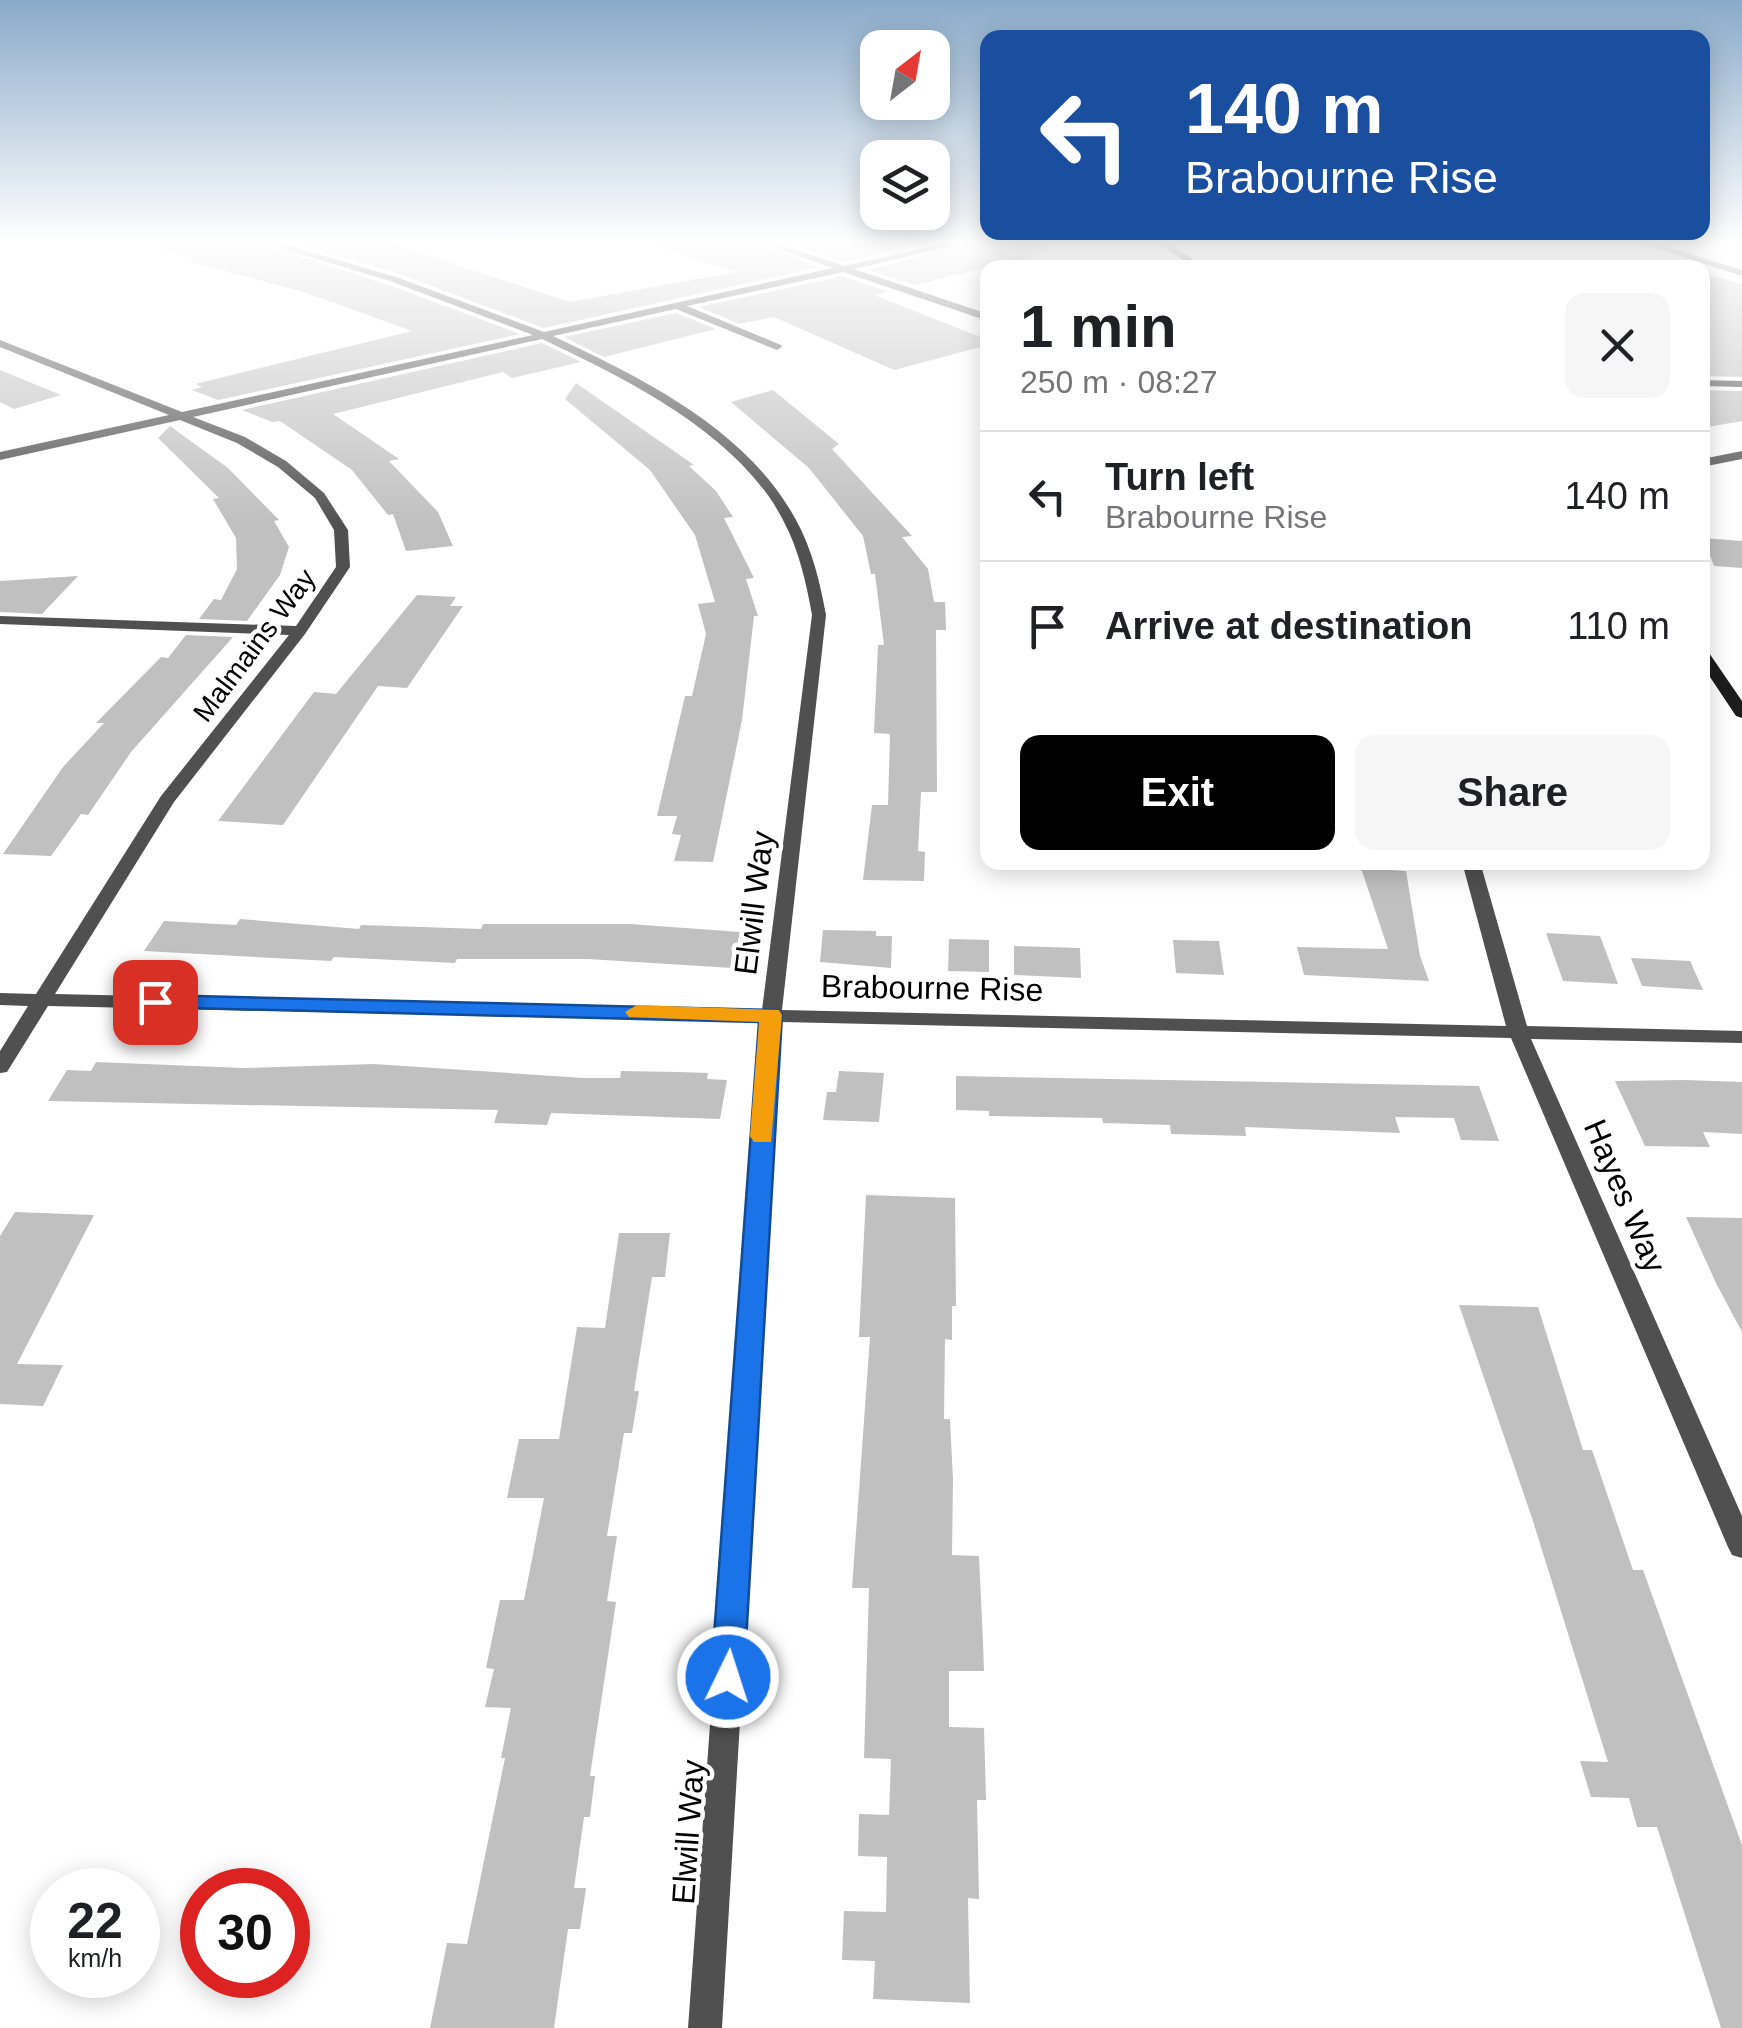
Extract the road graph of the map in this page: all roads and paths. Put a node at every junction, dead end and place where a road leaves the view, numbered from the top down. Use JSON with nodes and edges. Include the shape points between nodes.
{"nodes":[{"id":1,"x":538,"y":336,"type":"edge"},
{"id":2,"x":542,"y":336,"type":"edge"},
{"id":3,"x":750,"y":336,"type":"edge"},
{"id":4,"x":0,"y":343,"type":"edge"},
{"id":5,"x":776,"y":347,"type":"dead end"},
{"id":6,"x":1710,"y":382,"type":"edge"},
{"id":7,"x":1742,"y":384,"type":"edge"},
{"id":8,"x":179,"y":414,"type":"junction"},
{"id":9,"x":1742,"y":455,"type":"edge"},
{"id":10,"x":0,"y":456,"type":"edge"},
{"id":11,"x":1710,"y":461,"type":"edge"},
{"id":12,"x":0,"y":620,"type":"edge"},
{"id":13,"x":300,"y":631,"type":"junction"},
{"id":14,"x":1710,"y":666,"type":"edge"},
{"id":15,"x":1742,"y":712,"type":"edge"},
{"id":16,"x":1473,"y":870,"type":"edge"},
{"id":17,"x":0,"y":998,"type":"edge"},
{"id":18,"x":40,"y":999,"type":"junction"},
{"id":19,"x":771,"y":1015,"type":"junction"},
{"id":20,"x":1518,"y":1030,"type":"junction"},
{"id":21,"x":1742,"y":1038,"type":"edge"},
{"id":22,"x":0,"y":1067,"type":"edge"},
{"id":23,"x":1742,"y":1547,"type":"edge"},
{"id":24,"x":705,"y":2028,"type":"edge"}],
"edges":[{"from":1,"to":8,"type":"street"},
{"from":2,"to":19,"type":"street","name":"Elwill Way","via":[[713,432],[775,495],[808,556],[819,615]]},
{"from":3,"to":5,"type":"street"},
{"from":4,"to":8,"type":"street","name":"Malmains Way"},
{"from":6,"to":7,"type":"street"},
{"from":8,"to":10,"type":"street"},
{"from":8,"to":13,"type":"street","name":"Malmains Way","via":[[282,464],[320,496],[341,530],[343,568]]},
{"from":9,"to":11,"type":"street"},
{"from":12,"to":13,"type":"street"},
{"from":13,"to":18,"type":"street","name":"Malmains Way","via":[[167,800]]},
{"from":14,"to":15,"type":"main road"},
{"from":16,"to":20,"type":"street","name":"Hayes Way"},
{"from":17,"to":18,"type":"street","name":"Brabourne Rise"},
{"from":18,"to":19,"type":"street","name":"Brabourne Rise"},
{"from":18,"to":22,"type":"street","name":"Malmains Way"},
{"from":19,"to":20,"type":"street","name":"Brabourne Rise"},
{"from":19,"to":24,"type":"street","name":"Elwill Way"},
{"from":20,"to":21,"type":"street","name":"Brabourne Rise"},
{"from":20,"to":23,"type":"street","name":"Hayes Way"}]}
